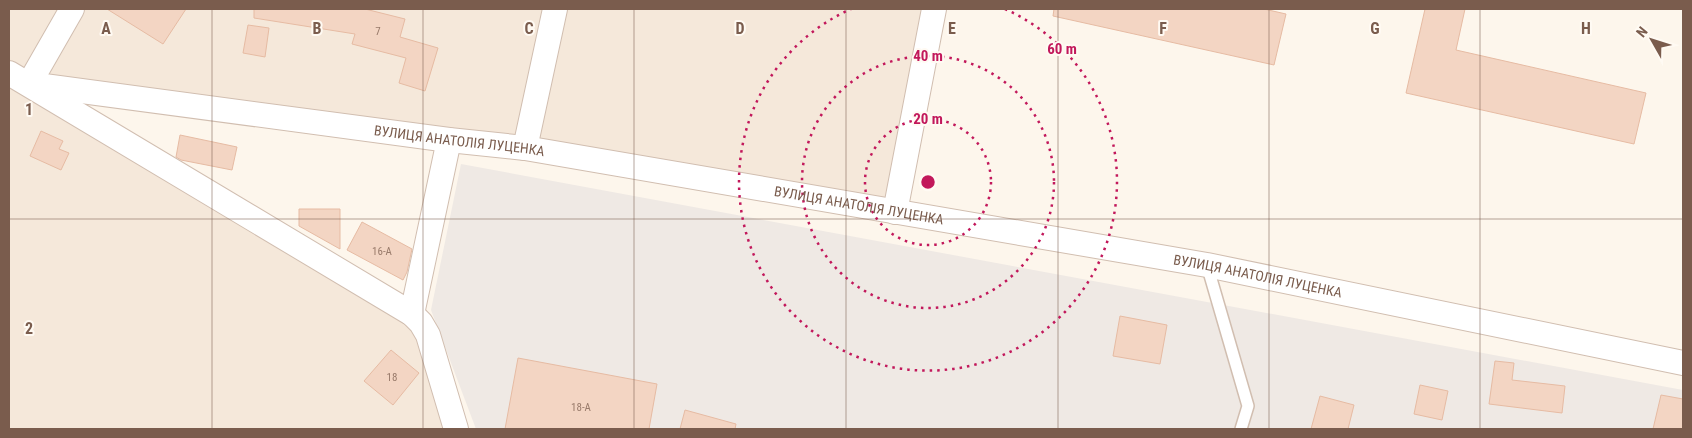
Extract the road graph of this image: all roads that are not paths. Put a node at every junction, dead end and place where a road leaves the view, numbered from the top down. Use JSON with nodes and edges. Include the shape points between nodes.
{"nodes":[{"id":1,"x":72,"y":9,"type":"edge"},
{"id":2,"x":555,"y":9,"type":"edge"},
{"id":3,"x":934,"y":9,"type":"edge"},
{"id":4,"x":19,"y":78,"type":"edge"},
{"id":5,"x":449,"y":140,"type":"junction"},
{"id":6,"x":525,"y":148,"type":"junction"},
{"id":7,"x":895,"y":212,"type":"junction"},
{"id":8,"x":1207,"y":265,"type":"junction"},
{"id":9,"x":412,"y":314,"type":"junction"},
{"id":10,"x":1683,"y":363,"type":"edge"},
{"id":11,"x":456,"y":429,"type":"edge"},
{"id":12,"x":1241,"y":429,"type":"edge"}],
"edges":[{"from":1,"to":4,"type":"street"},
{"from":2,"to":6,"type":"street"},
{"from":3,"to":7,"type":"street"},
{"from":4,"to":5,"type":"street","name":"ВУЛИЦЯ АНАТОЛІЯ ЛУЦЕНКА"},
{"from":4,"to":9,"type":"street"},
{"from":5,"to":6,"type":"street","name":"ВУЛИЦЯ АНАТОЛІЯ ЛУЦЕНКА"},
{"from":5,"to":9,"type":"street"},
{"from":6,"to":7,"type":"street","name":"ВУЛИЦЯ АНАТОЛІЯ ЛУЦЕНКА"},
{"from":7,"to":8,"type":"street","name":"ВУЛИЦЯ АНАТОЛІЯ ЛУЦЕНКА"},
{"from":8,"to":10,"type":"street","name":"ВУЛИЦЯ АНАТОЛІЯ ЛУЦЕНКА"},
{"from":8,"to":12,"type":"lane","via":[[1248,406]]},
{"from":9,"to":11,"type":"street","via":[[428,335]]}]}
